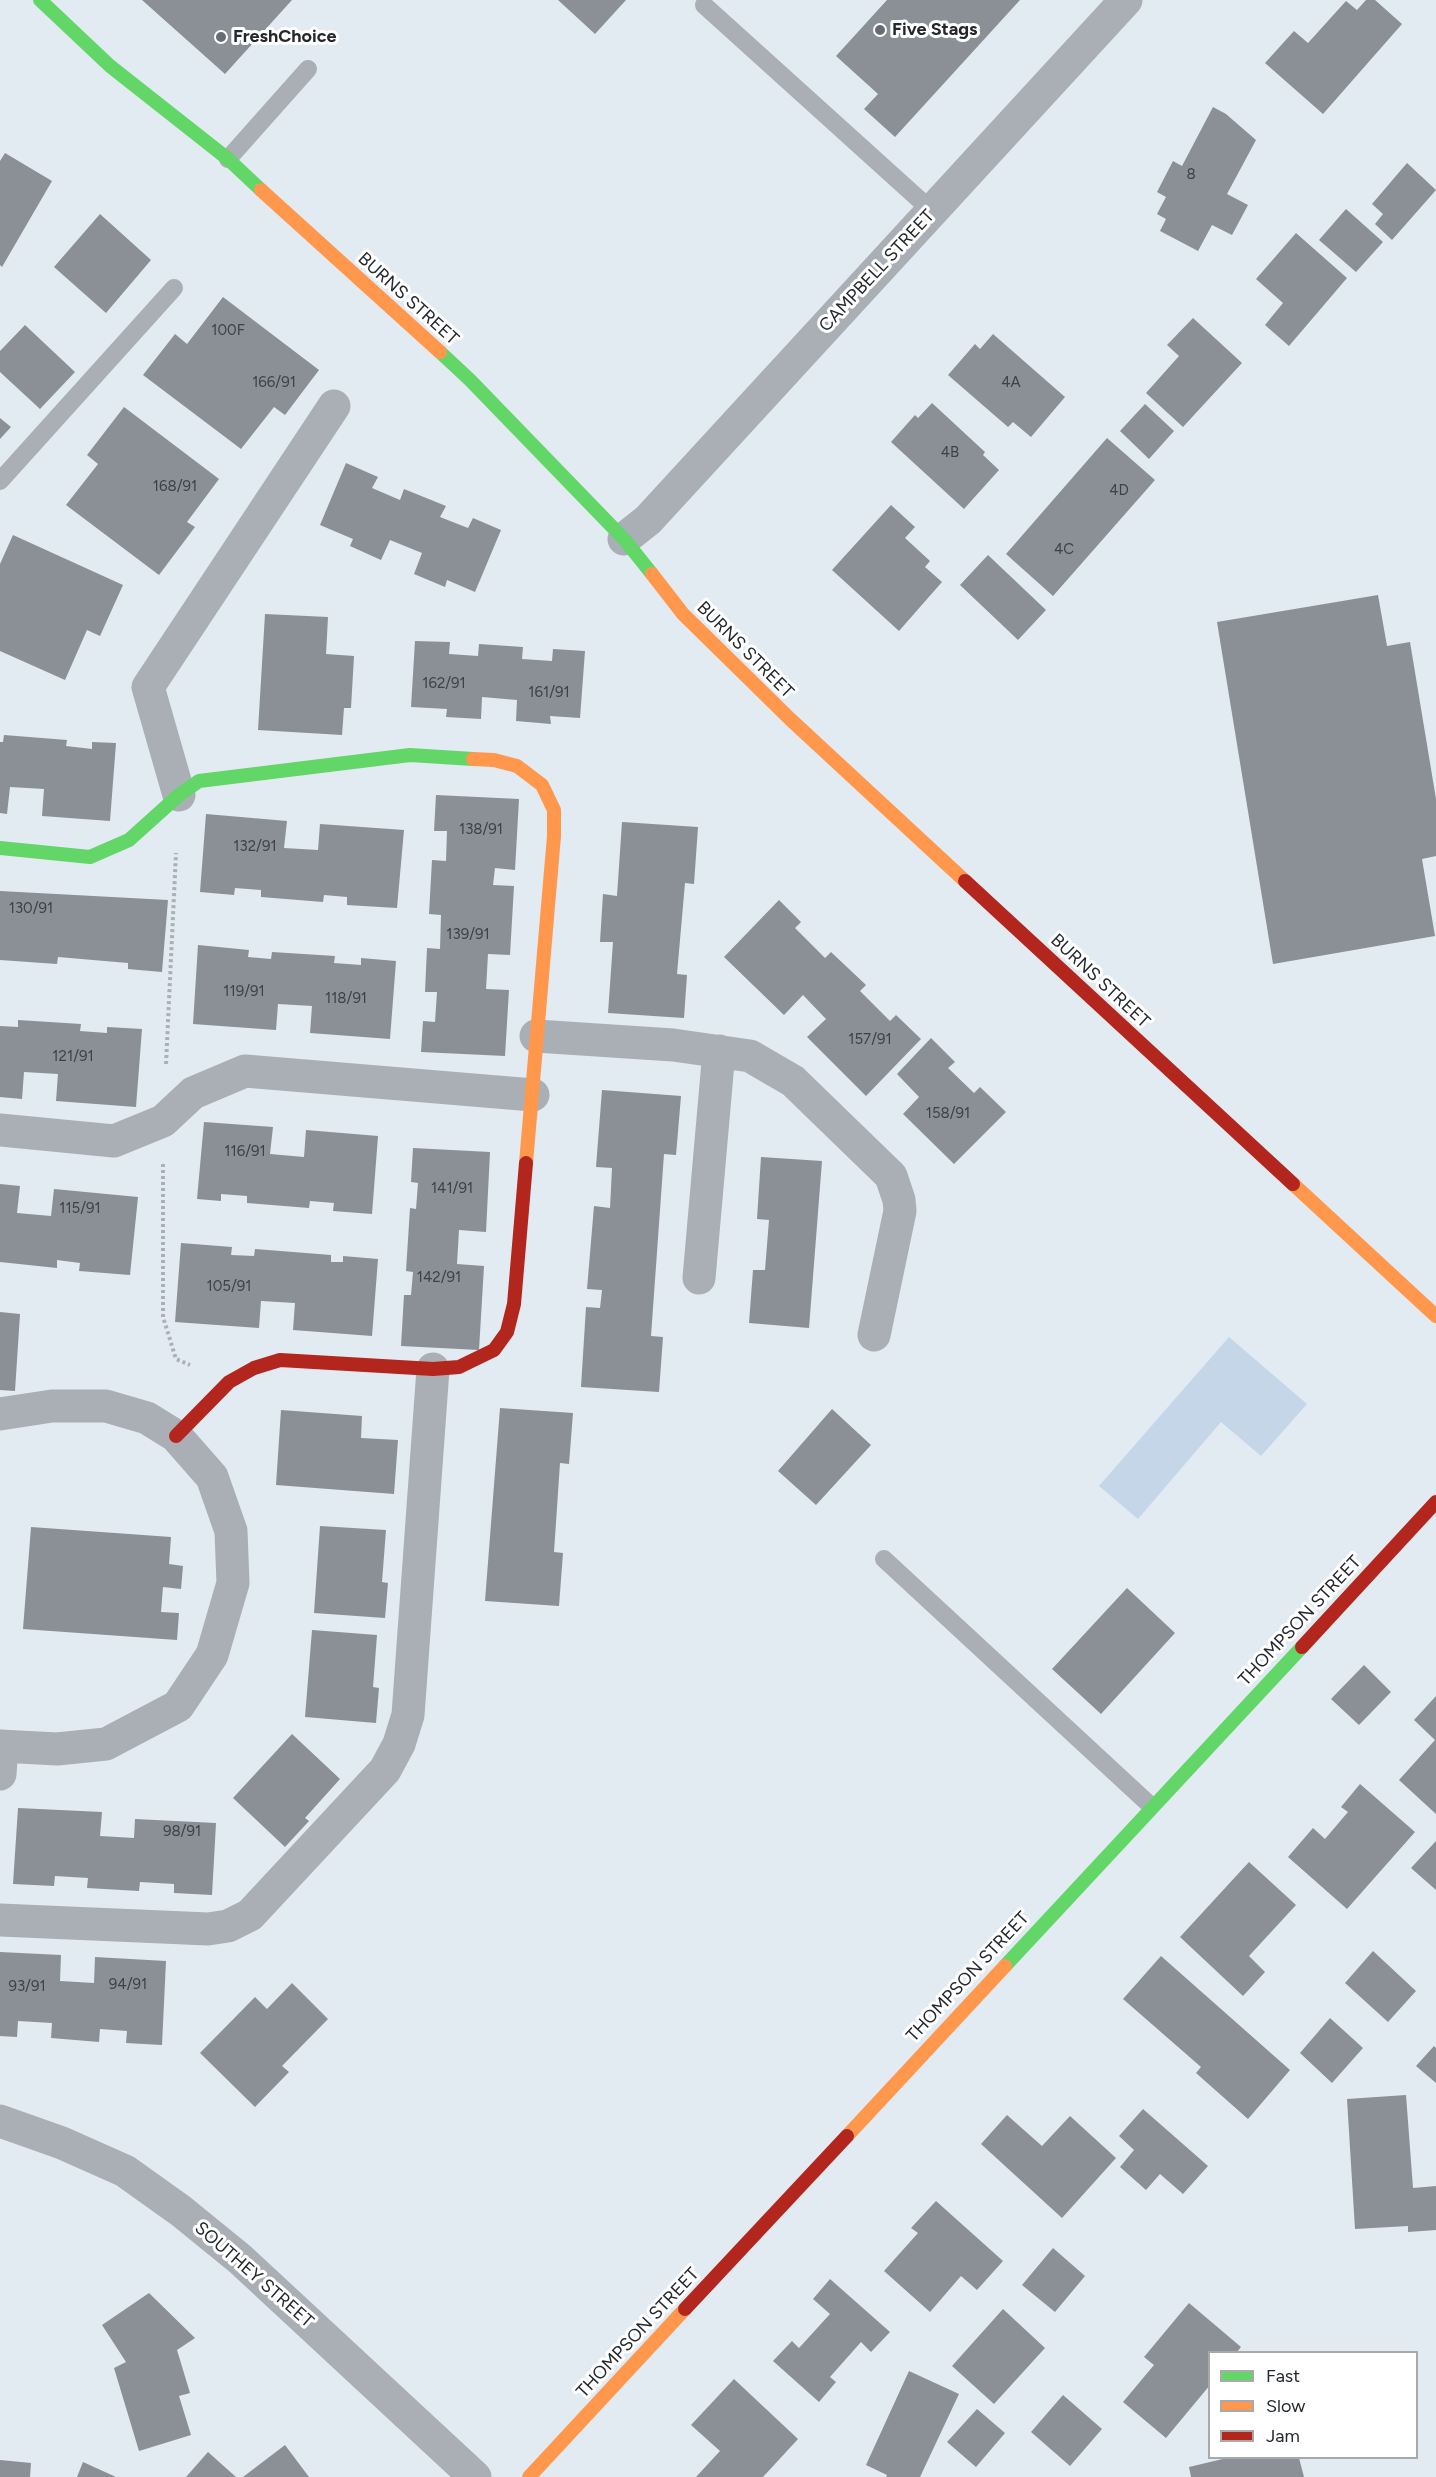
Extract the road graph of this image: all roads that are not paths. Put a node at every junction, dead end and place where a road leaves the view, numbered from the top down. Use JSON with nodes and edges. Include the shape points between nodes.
{"nodes":[{"id":1,"x":40,"y":0,"type":"edge"},
{"id":2,"x":1126,"y":0,"type":"edge"},
{"id":3,"x":704,"y":5,"type":"dead end"},
{"id":4,"x":308,"y":69,"type":"dead end"},
{"id":5,"x":228,"y":159,"type":"junction"},
{"id":6,"x":932,"y":210,"type":"junction"},
{"id":7,"x":174,"y":288,"type":"dead end"},
{"id":8,"x":334,"y":406,"type":"dead end"},
{"id":9,"x":0,"y":481,"type":"edge"},
{"id":10,"x":624,"y":538,"type":"junction"},
{"id":11,"x":179,"y":795,"type":"junction"},
{"id":12,"x":0,"y":848,"type":"edge"},
{"id":13,"x":536,"y":1036,"type":"junction"},
{"id":14,"x":719,"y":1051,"type":"junction"},
{"id":15,"x":533,"y":1095,"type":"junction"},
{"id":16,"x":0,"y":1130,"type":"edge"},
{"id":17,"x":699,"y":1278,"type":"dead end"},
{"id":18,"x":1436,"y":1316,"type":"edge"},
{"id":19,"x":874,"y":1335,"type":"dead end"},
{"id":20,"x":433,"y":1369,"type":"junction"},
{"id":21,"x":0,"y":1413,"type":"edge"},
{"id":22,"x":176,"y":1436,"type":"junction"},
{"id":23,"x":1436,"y":1502,"type":"edge"},
{"id":24,"x":884,"y":1559,"type":"dead end"},
{"id":25,"x":1,"y":1755,"type":"edge"},
{"id":26,"x":1151,"y":1806,"type":"junction"},
{"id":27,"x":0,"y":1920,"type":"edge"},
{"id":28,"x":0,"y":2121,"type":"edge"},
{"id":29,"x":475,"y":2477,"type":"edge"},
{"id":30,"x":529,"y":2477,"type":"edge"}],
"edges":[{"from":1,"to":5,"type":"street","name":"BURNS STREET","via":[[110,66]]},
{"from":2,"to":6,"type":"street","name":"CAMPBELL STREET"},
{"from":3,"to":6,"type":"lane"},
{"from":4,"to":5,"type":"lane"},
{"from":5,"to":10,"type":"street","name":"BURNS STREET","via":[[470,380]]},
{"from":6,"to":10,"type":"street","name":"CAMPBELL STREET","via":[[648,520]]},
{"from":7,"to":9,"type":"lane"},
{"from":8,"to":11,"type":"street","via":[[148,687]]},
{"from":10,"to":18,"type":"street","name":"BURNS STREET","via":[[683,614],[790,719]]},
{"from":11,"to":12,"type":"street","via":[[129,840],[90,857]]},
{"from":11,"to":13,"type":"street","via":[[199,781],[410,755],[494,760],[517,766],[542,785],[554,810]]},
{"from":13,"to":14,"type":"street"},
{"from":13,"to":15,"type":"street"},
{"from":14,"to":17,"type":"street"},
{"from":14,"to":19,"type":"street","via":[[750,1056],[793,1081],[891,1176],[900,1211]]},
{"from":15,"to":16,"type":"street","via":[[245,1071],[193,1093],[163,1121],[114,1141]]},
{"from":15,"to":20,"type":"street","via":[[514,1304],[507,1332],[494,1350],[480,1359],[459,1367]]},
{"from":20,"to":22,"type":"street","via":[[280,1360],[229,1382]]},
{"from":20,"to":27,"type":"street","via":[[408,1715],[385,1770],[250,1916],[228,1926],[208,1929]]},
{"from":21,"to":22,"type":"street","via":[[52,1406],[106,1406],[147,1418]]},
{"from":22,"to":25,"type":"street","via":[[212,1477],[231,1531],[233,1583],[212,1655],[178,1707],[106,1744]]},
{"from":23,"to":26,"type":"street","name":"THOMPSON STREET"},
{"from":24,"to":26,"type":"lane"},
{"from":26,"to":30,"type":"street","name":"THOMPSON STREET"},
{"from":28,"to":29,"type":"street","name":"SOUTHEY STREET","via":[[125,2171],[181,2211],[240,2259]]}]}
